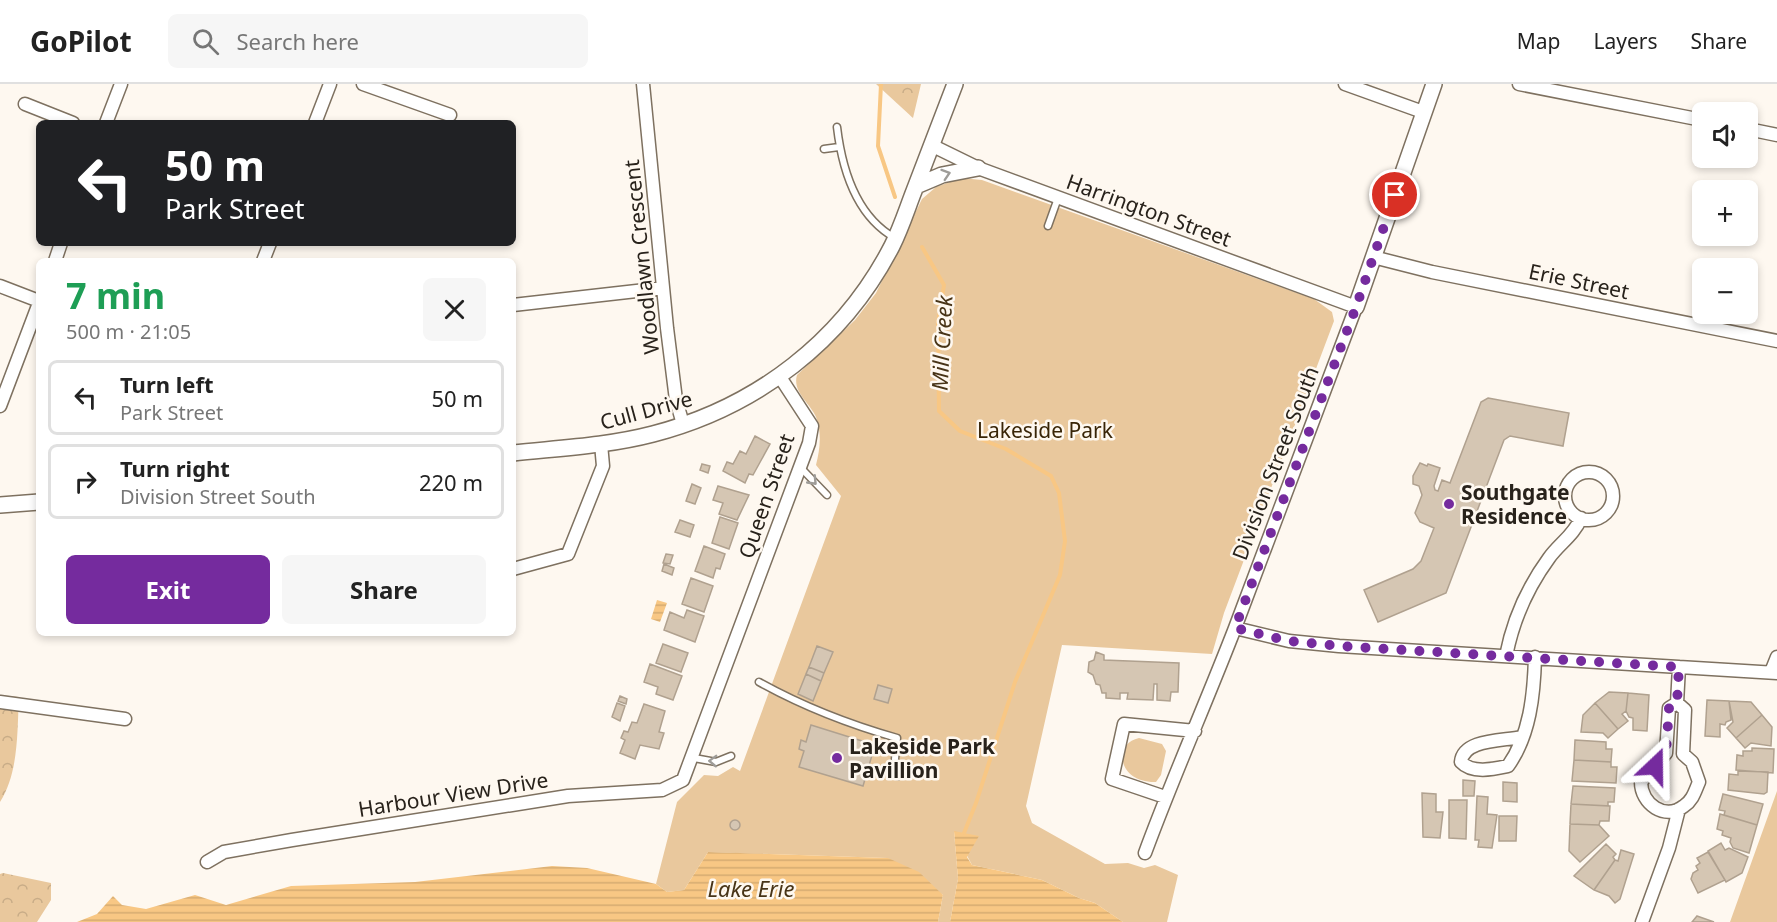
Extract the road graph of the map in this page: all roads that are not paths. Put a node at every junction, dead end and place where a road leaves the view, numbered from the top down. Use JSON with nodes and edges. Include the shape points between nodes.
{"nodes":[{"id":1,"x":122,"y":84,"type":"edge"},
{"id":2,"x":330,"y":84,"type":"edge"},
{"id":3,"x":363,"y":84,"type":"edge"},
{"id":4,"x":643,"y":84,"type":"edge"},
{"id":5,"x":955,"y":84,"type":"edge"},
{"id":6,"x":1345,"y":84,"type":"edge"},
{"id":7,"x":1434,"y":84,"type":"edge"},
{"id":8,"x":1519,"y":84,"type":"edge"},
{"id":9,"x":25,"y":104,"type":"dead end"},
{"id":10,"x":1423,"y":112,"type":"junction"},
{"id":11,"x":450,"y":114,"type":"dead end"},
{"id":12,"x":1692,"y":118,"type":"edge"},
{"id":13,"x":65,"y":120,"type":"edge"},
{"id":14,"x":107,"y":120,"type":"edge"},
{"id":15,"x":316,"y":120,"type":"edge"},
{"id":16,"x":837,"y":127,"type":"dead end"},
{"id":17,"x":1758,"y":131,"type":"edge"},
{"id":18,"x":1777,"y":135,"type":"edge"},
{"id":19,"x":931,"y":146,"type":"junction"},
{"id":20,"x":839,"y":147,"type":"junction"},
{"id":21,"x":824,"y":149,"type":"dead end"},
{"id":22,"x":978,"y":168,"type":"junction"},
{"id":23,"x":916,"y":186,"type":"junction"},
{"id":24,"x":1058,"y":198,"type":"junction"},
{"id":25,"x":1048,"y":226,"type":"dead end"},
{"id":26,"x":896,"y":239,"type":"junction"},
{"id":27,"x":1373,"y":257,"type":"junction"},
{"id":28,"x":0,"y":286,"type":"edge"},
{"id":29,"x":663,"y":288,"type":"junction"},
{"id":30,"x":36,"y":301,"type":"edge"},
{"id":31,"x":516,"y":305,"type":"edge"},
{"id":32,"x":1356,"y":307,"type":"junction"},
{"id":33,"x":36,"y":310,"type":"edge"},
{"id":34,"x":1777,"y":341,"type":"edge"},
{"id":35,"x":780,"y":377,"type":"junction"},
{"id":36,"x":0,"y":406,"type":"edge"},
{"id":37,"x":682,"y":424,"type":"junction"},
{"id":38,"x":601,"y":444,"type":"junction"},
{"id":39,"x":516,"y":453,"type":"edge"},
{"id":40,"x":800,"y":467,"type":"junction"},
{"id":41,"x":826,"y":495,"type":"dead end"},
{"id":42,"x":36,"y":501,"type":"edge"},
{"id":43,"x":0,"y":506,"type":"edge"},
{"id":44,"x":1581,"y":518,"type":"junction"},
{"id":45,"x":516,"y":568,"type":"edge"},
{"id":46,"x":1235,"y":628,"type":"junction"},
{"id":47,"x":1506,"y":656,"type":"junction"},
{"id":48,"x":1535,"y":657,"type":"junction"},
{"id":49,"x":1777,"y":657,"type":"edge"},
{"id":50,"x":1679,"y":667,"type":"junction"},
{"id":51,"x":1774,"y":672,"type":"edge"},
{"id":52,"x":759,"y":682,"type":"dead end"},
{"id":53,"x":0,"y":702,"type":"edge"},
{"id":54,"x":1677,"y":703,"type":"junction"},
{"id":55,"x":125,"y":719,"type":"dead end"},
{"id":56,"x":1195,"y":731,"type":"junction"},
{"id":57,"x":1521,"y":737,"type":"junction"},
{"id":58,"x":731,"y":756,"type":"dead end"},
{"id":59,"x":694,"y":758,"type":"junction"},
{"id":60,"x":895,"y":759,"type":"dead end"},
{"id":61,"x":1166,"y":796,"type":"junction"},
{"id":62,"x":1679,"y":809,"type":"junction"},
{"id":63,"x":1145,"y":853,"type":"dead end"},
{"id":64,"x":207,"y":861,"type":"dead end"},
{"id":65,"x":1642,"y":922,"type":"edge"}],
"edges":[{"from":1,"to":14,"type":"street"},
{"from":2,"to":15,"type":"street"},
{"from":3,"to":11,"type":"street"},
{"from":4,"to":29,"type":"street","name":"Woodlawn Crescent"},
{"from":5,"to":19,"type":"street"},
{"from":6,"to":10,"type":"street"},
{"from":7,"to":10,"type":"street","name":"Division Street South"},
{"from":8,"to":12,"type":"street"},
{"from":9,"to":13,"type":"street"},
{"from":10,"to":27,"type":"street","name":"Division Street South"},
{"from":16,"to":20,"type":"lane"},
{"from":17,"to":18,"type":"street"},
{"from":19,"to":22,"type":"street","name":"Harrington Street"},
{"from":19,"to":23,"type":"street"},
{"from":20,"to":21,"type":"lane"},
{"from":20,"to":26,"type":"lane","via":[[854,193],[883,232]]},
{"from":23,"to":22,"type":"street","one_way":true,"via":[[942,175]]},
{"from":22,"to":24,"type":"street","name":"Harrington Street"},
{"from":23,"to":26,"type":"street"},
{"from":24,"to":25,"type":"lane"},
{"from":24,"to":32,"type":"street","name":"Harrington Street"},
{"from":26,"to":35,"type":"street","via":[[849,313]]},
{"from":27,"to":32,"type":"street","name":"Division Street South"},
{"from":27,"to":34,"type":"street","name":"Erie Street"},
{"from":28,"to":30,"type":"street"},
{"from":29,"to":31,"type":"street"},
{"from":29,"to":37,"type":"street","name":"Woodlawn Crescent"},
{"from":32,"to":46,"type":"street","name":"Division Street South"},
{"from":33,"to":36,"type":"street"},
{"from":35,"to":37,"type":"street","name":"Cull Drive","via":[[739,402]]},
{"from":35,"to":40,"type":"street","name":"Queen Street","via":[[812,426]]},
{"from":37,"to":38,"type":"street","name":"Cull Drive"},
{"from":38,"to":39,"type":"street","name":"Cull Drive"},
{"from":38,"to":45,"type":"street","via":[[603,466],[568,554]]},
{"from":40,"to":41,"type":"lane","one_way":true},
{"from":40,"to":59,"type":"street","name":"Queen Street"},
{"from":42,"to":43,"type":"street"},
{"from":44,"to":44,"type":"street","via":[[1594,520],[1603,516],[1613,500],[1609,482],[1594,472],[1575,475],[1565,491],[1569,510]]},
{"from":44,"to":47,"type":"street","via":[[1577,528],[1550,556],[1525,596]]},
{"from":46,"to":47,"type":"street","via":[[1289,641]]},
{"from":46,"to":56,"type":"street","name":"Division Street South"},
{"from":47,"to":48,"type":"street"},
{"from":48,"to":50,"type":"street"},
{"from":48,"to":57,"type":"street","via":[[1528,725]]},
{"from":49,"to":51,"type":"street"},
{"from":50,"to":51,"type":"street"},
{"from":50,"to":54,"type":"street"},
{"from":52,"to":60,"type":"lane","via":[[810,709],[897,738]]},
{"from":53,"to":55,"type":"street"},
{"from":54,"to":62,"type":"street","via":[[1685,710],[1683,754],[1692,762],[1699,782],[1692,798]]},
{"from":54,"to":62,"type":"street","via":[[1669,708],[1666,753],[1644,776],[1641,790],[1652,806],[1670,812]]},
{"from":56,"to":61,"type":"street","name":"Division Street South"},
{"from":56,"to":61,"type":"street","via":[[1124,724],[1112,779]]},
{"from":57,"to":57,"type":"street","via":[[1469,747],[1461,762],[1478,769],[1508,766]]},
{"from":58,"to":59,"type":"lane","one_way":true,"via":[[716,762]]},
{"from":59,"to":64,"type":"street","name":"Harbour View Drive","via":[[683,780],[662,789],[568,796],[224,852]]},
{"from":61,"to":63,"type":"street","name":"Division Street South"},
{"from":62,"to":65,"type":"street"}]}
